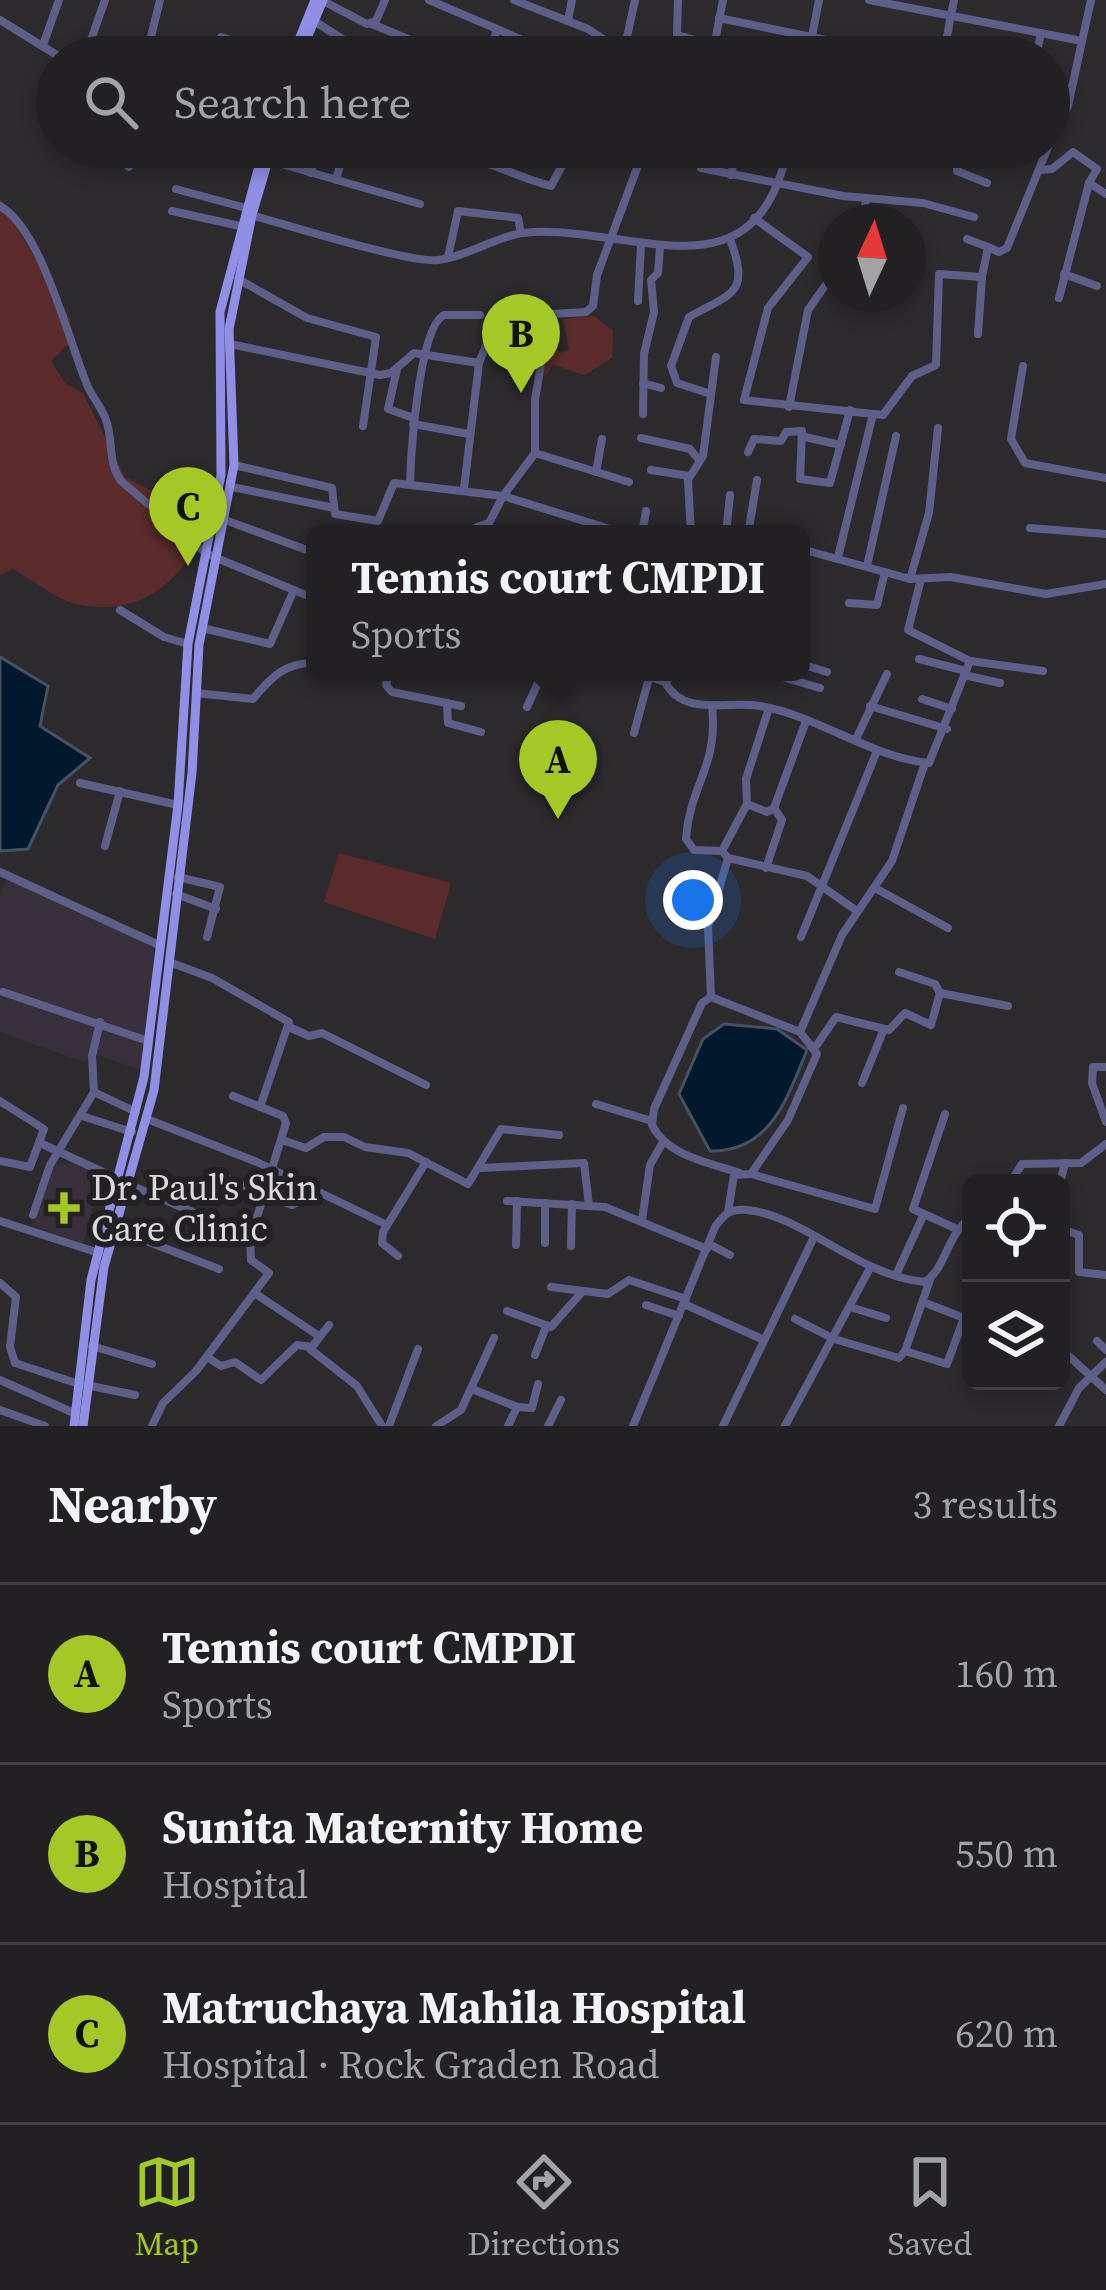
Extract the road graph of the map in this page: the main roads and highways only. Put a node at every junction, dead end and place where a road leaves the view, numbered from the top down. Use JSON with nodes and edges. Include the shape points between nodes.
{"nodes":[{"id":1,"x":320,"y":0,"type":"edge"},
{"id":2,"x":303,"y":36,"type":"edge"},
{"id":3,"x":306,"y":36,"type":"edge"},
{"id":4,"x":261,"y":168,"type":"edge"},
{"id":5,"x":265,"y":168,"type":"edge"},
{"id":6,"x":247,"y":212,"type":"junction"},
{"id":7,"x":212,"y":556,"type":"junction"},
{"id":8,"x":142,"y":1116,"type":"junction"},
{"id":9,"x":122,"y":1181,"type":"junction"},
{"id":10,"x":102,"y":1253,"type":"junction"},
{"id":11,"x":81,"y":1384,"type":"junction"},
{"id":12,"x":74,"y":1420,"type":"edge"},
{"id":13,"x":83,"y":1426,"type":"edge"}],
"edges":[{"from":1,"to":2,"type":"main road"},
{"from":1,"to":3,"type":"main road"},
{"from":4,"to":6,"type":"main road"},
{"from":5,"to":6,"type":"main road"},
{"from":6,"to":7,"type":"main road","via":[[228,344],[232,487]]},
{"from":6,"to":7,"type":"main road","via":[[218,332],[224,438]]},
{"from":7,"to":8,"type":"main road","via":[[194,754]]},
{"from":7,"to":8,"type":"main road","via":[[188,644]]},
{"from":8,"to":9,"type":"main road"},
{"from":8,"to":9,"type":"main road"},
{"from":9,"to":10,"type":"main road"},
{"from":9,"to":10,"type":"main road"},
{"from":10,"to":11,"type":"main road"},
{"from":10,"to":11,"type":"main road"},
{"from":11,"to":12,"type":"main road"},
{"from":11,"to":13,"type":"main road"}]}
